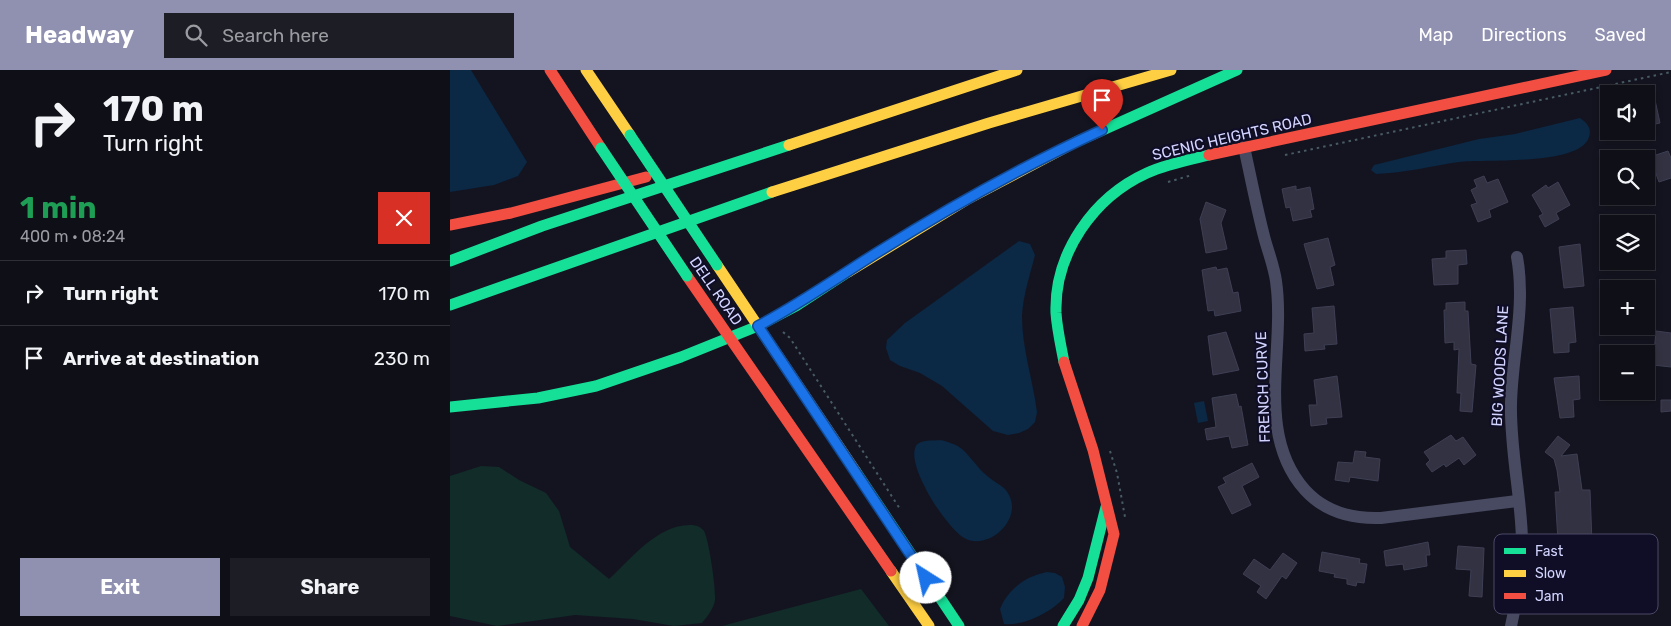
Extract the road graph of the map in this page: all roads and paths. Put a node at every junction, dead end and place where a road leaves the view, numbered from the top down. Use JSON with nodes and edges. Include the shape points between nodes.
{"nodes":[{"id":1,"x":550,"y":70,"type":"edge"},
{"id":2,"x":586,"y":70,"type":"edge"},
{"id":3,"x":1008,"y":70,"type":"edge"},
{"id":4,"x":1017,"y":70,"type":"edge"},
{"id":5,"x":1171,"y":70,"type":"edge"},
{"id":6,"x":1236,"y":70,"type":"edge"},
{"id":7,"x":1606,"y":70,"type":"edge"},
{"id":8,"x":1244,"y":148,"type":"junction"},
{"id":9,"x":691,"y":164,"type":"dead end"},
{"id":10,"x":672,"y":170,"type":"dead end"},
{"id":11,"x":450,"y":225,"type":"edge"},
{"id":12,"x":1517,"y":257,"type":"dead end"},
{"id":13,"x":450,"y":261,"type":"edge"},
{"id":14,"x":450,"y":305,"type":"edge"},
{"id":15,"x":758,"y":326,"type":"junction"},
{"id":16,"x":729,"y":336,"type":"junction"},
{"id":17,"x":450,"y":408,"type":"edge"},
{"id":18,"x":1517,"y":500,"type":"junction"},
{"id":19,"x":1106,"y":507,"type":"junction"},
{"id":20,"x":1521,"y":534,"type":"edge"},
{"id":21,"x":929,"y":626,"type":"edge"},
{"id":22,"x":959,"y":626,"type":"edge"},
{"id":23,"x":1063,"y":626,"type":"edge"},
{"id":24,"x":1082,"y":626,"type":"edge"}],
"edges":[{"from":1,"to":16,"type":"main road","name":"DELL ROAD","bridge":true},
{"from":2,"to":15,"type":"main road","name":"DELL ROAD","bridge":true},
{"from":3,"to":9,"type":"main road","via":[[923,90]]},
{"from":4,"to":13,"type":"main road","via":[[551,223]]},
{"from":5,"to":14,"type":"main road","via":[[1024,112],[738,205]]},
{"from":6,"to":15,"type":"main road","via":[[1062,148],[958,205],[796,306]]},
{"from":7,"to":8,"type":"main road","name":"SCENIC HEIGHTS ROAD"},
{"from":8,"to":18,"type":"street","name":"FRENCH CURVE","via":[[1276,280],[1280,445],[1296,480],[1325,507],[1362,518]]},
{"from":8,"to":19,"type":"main road","name":"SCENIC HEIGHTS ROAD","via":[[1161,167],[1123,184],[1087,218],[1064,262],[1056,301],[1056,330],[1104,486]]},
{"from":10,"to":11,"type":"main road","via":[[511,213]]},
{"from":12,"to":18,"type":"street","name":"BIG WOODS LANE","via":[[1520,293],[1511,404]]},
{"from":15,"to":16,"type":"main road"},
{"from":15,"to":22,"type":"main road","name":"DELL ROAD"},
{"from":16,"to":17,"type":"main road","via":[[596,386],[538,398]]},
{"from":16,"to":21,"type":"main road","name":"DELL ROAD"},
{"from":18,"to":20,"type":"street","name":"BIG WOODS LANE"},
{"from":19,"to":23,"type":"main road","name":"SCENIC HEIGHTS ROAD","via":[[1090,571],[1078,602]]},
{"from":19,"to":24,"type":"main road","name":"SCENIC HEIGHTS ROAD","via":[[1114,534],[1107,572],[1096,602]]}]}
